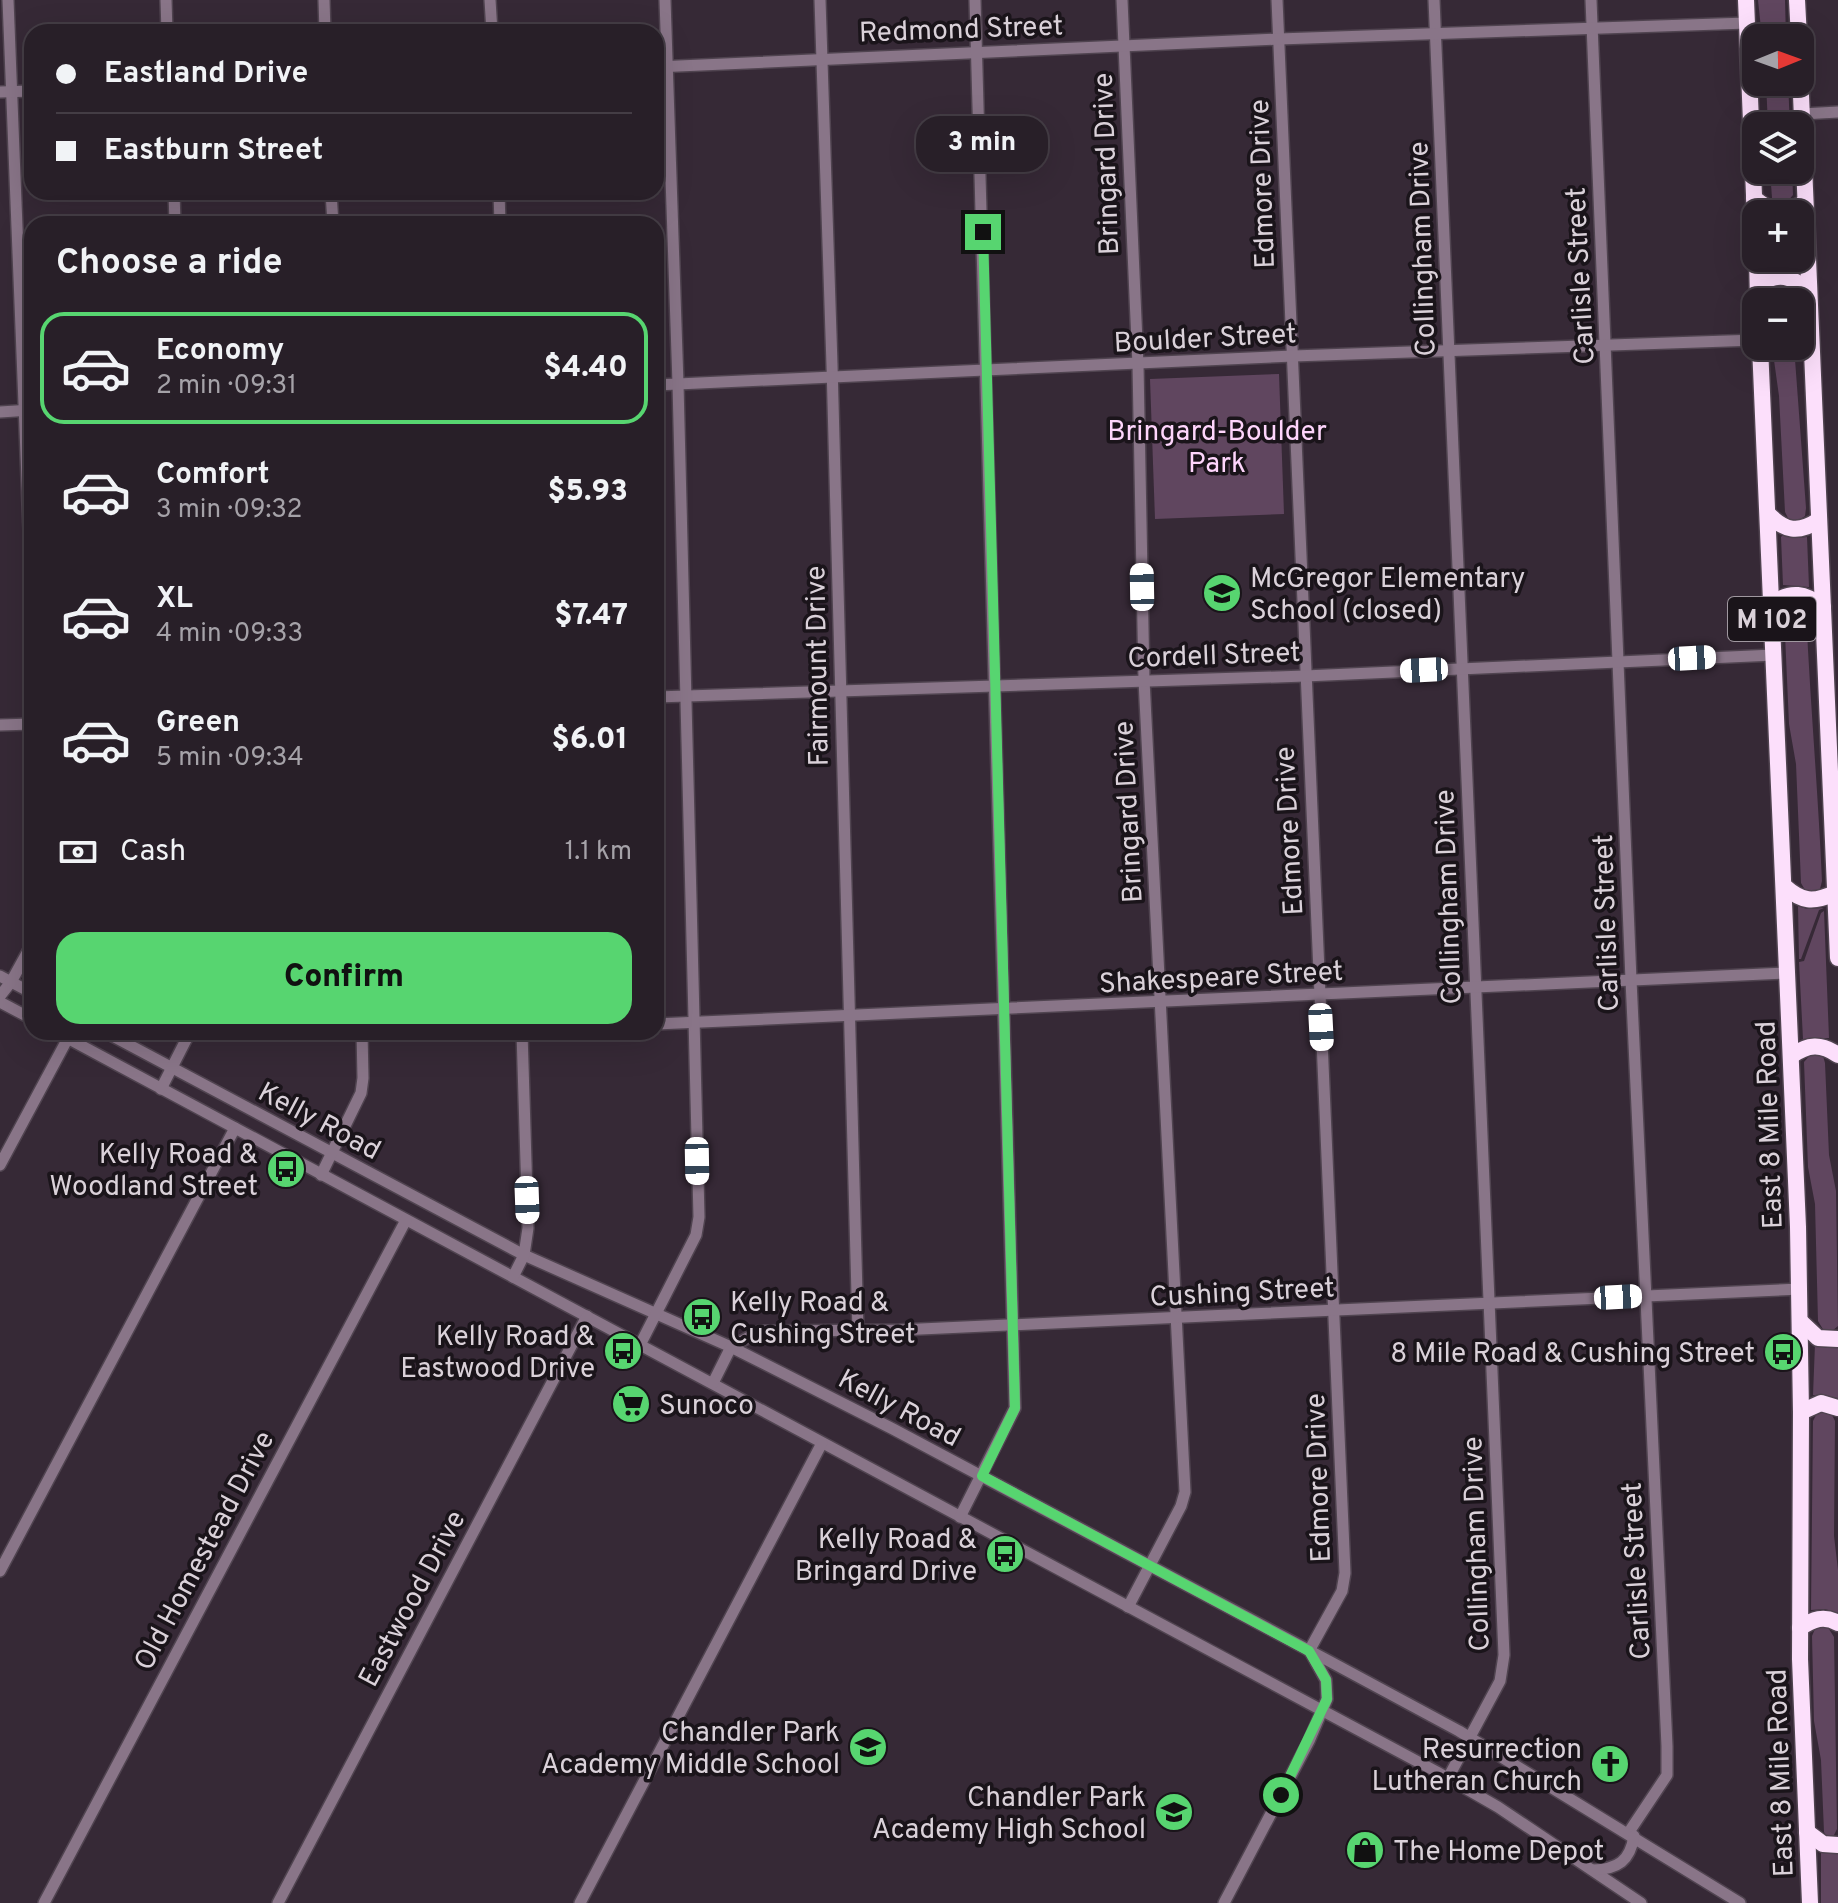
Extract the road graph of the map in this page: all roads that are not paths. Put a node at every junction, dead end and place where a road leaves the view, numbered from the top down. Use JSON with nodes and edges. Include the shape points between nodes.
{"nodes":[{"id":1,"x":8,"y":0,"type":"edge"},
{"id":2,"x":166,"y":0,"type":"edge"},
{"id":3,"x":324,"y":0,"type":"edge"},
{"id":4,"x":490,"y":0,"type":"edge"},
{"id":5,"x":665,"y":0,"type":"edge"},
{"id":6,"x":820,"y":0,"type":"edge"},
{"id":7,"x":975,"y":0,"type":"edge"},
{"id":8,"x":1122,"y":0,"type":"edge"},
{"id":9,"x":1277,"y":0,"type":"edge"},
{"id":10,"x":1434,"y":0,"type":"edge"},
{"id":11,"x":1591,"y":0,"type":"edge"},
{"id":12,"x":1746,"y":0,"type":"edge"},
{"id":13,"x":1797,"y":0,"type":"edge"},
{"id":14,"x":1747,"y":23,"type":"junction"},
{"id":15,"x":167,"y":24,"type":"edge"},
{"id":16,"x":325,"y":24,"type":"edge"},
{"id":17,"x":492,"y":24,"type":"edge"},
{"id":18,"x":664,"y":24,"type":"edge"},
{"id":19,"x":1798,"y":24,"type":"edge"},
{"id":20,"x":1592,"y":27,"type":"junction"},
{"id":21,"x":1435,"y":34,"type":"junction"},
{"id":22,"x":1279,"y":39,"type":"junction"},
{"id":23,"x":1124,"y":45,"type":"junction"},
{"id":24,"x":977,"y":52,"type":"junction"},
{"id":25,"x":823,"y":58,"type":"junction"},
{"id":26,"x":664,"y":66,"type":"edge"},
{"id":27,"x":6,"y":92,"type":"edge"},
{"id":28,"x":664,"y":106,"type":"edge"},
{"id":29,"x":1838,"y":112,"type":"edge"},
{"id":30,"x":1814,"y":113,"type":"edge"},
{"id":31,"x":1754,"y":198,"type":"joint"},
{"id":32,"x":1756,"y":200,"type":"edge"},
{"id":33,"x":1763,"y":288,"type":"edge"},
{"id":34,"x":1805,"y":288,"type":"edge"},
{"id":35,"x":1742,"y":340,"type":"edge"},
{"id":36,"x":1606,"y":345,"type":"junction"},
{"id":37,"x":1449,"y":351,"type":"junction"},
{"id":38,"x":24,"y":352,"type":"edge"},
{"id":39,"x":1293,"y":356,"type":"junction"},
{"id":40,"x":1761,"y":360,"type":"edge"},
{"id":41,"x":1812,"y":360,"type":"edge"},
{"id":42,"x":1138,"y":365,"type":"junction"},
{"id":43,"x":987,"y":372,"type":"junction"},
{"id":44,"x":833,"y":377,"type":"junction"},
{"id":45,"x":678,"y":384,"type":"junction"},
{"id":46,"x":664,"y":385,"type":"edge"},
{"id":47,"x":24,"y":410,"type":"edge"},
{"id":48,"x":0,"y":412,"type":"edge"},
{"id":49,"x":1768,"y":514,"type":"junction"},
{"id":50,"x":1819,"y":520,"type":"junction"},
{"id":51,"x":1772,"y":604,"type":"junction"},
{"id":52,"x":1823,"y":607,"type":"junction"},
{"id":53,"x":1774,"y":655,"type":"junction"},
{"id":54,"x":1619,"y":662,"type":"junction"},
{"id":55,"x":1462,"y":668,"type":"junction"},
{"id":56,"x":1305,"y":676,"type":"junction"},
{"id":57,"x":1144,"y":680,"type":"junction"},
{"id":58,"x":994,"y":686,"type":"junction"},
{"id":59,"x":840,"y":690,"type":"junction"},
{"id":60,"x":685,"y":696,"type":"junction"},
{"id":61,"x":664,"y":697,"type":"edge"},
{"id":62,"x":24,"y":724,"type":"edge"},
{"id":63,"x":0,"y":725,"type":"edge"},
{"id":64,"x":1784,"y":886,"type":"junction"},
{"id":65,"x":1837,"y":893,"type":"edge"},
{"id":66,"x":24,"y":955,"type":"edge"},
{"id":67,"x":1838,"y":958,"type":"edge"},
{"id":68,"x":1788,"y":973,"type":"junction"},
{"id":69,"x":6,"y":979,"type":"edge"},
{"id":70,"x":1631,"y":980,"type":"junction"},
{"id":71,"x":1475,"y":988,"type":"junction"},
{"id":72,"x":24,"y":989,"type":"edge"},
{"id":73,"x":1319,"y":996,"type":"junction"},
{"id":74,"x":0,"y":999,"type":"edge"},
{"id":75,"x":1162,"y":1003,"type":"junction"},
{"id":76,"x":1004,"y":1009,"type":"junction"},
{"id":77,"x":24,"y":1014,"type":"edge"},
{"id":78,"x":849,"y":1015,"type":"junction"},
{"id":79,"x":694,"y":1023,"type":"junction"},
{"id":80,"x":664,"y":1024,"type":"edge"},
{"id":81,"x":67,"y":1040,"type":"edge"},
{"id":82,"x":72,"y":1040,"type":"edge"},
{"id":83,"x":120,"y":1040,"type":"edge"},
{"id":84,"x":186,"y":1040,"type":"edge"},
{"id":85,"x":362,"y":1040,"type":"edge"},
{"id":86,"x":522,"y":1040,"type":"edge"},
{"id":87,"x":1838,"y":1055,"type":"edge"},
{"id":88,"x":1791,"y":1056,"type":"junction"},
{"id":89,"x":172,"y":1068,"type":"junction"},
{"id":90,"x":161,"y":1089,"type":"junction"},
{"id":91,"x":235,"y":1128,"type":"junction"},
{"id":92,"x":333,"y":1154,"type":"junction"},
{"id":93,"x":0,"y":1165,"type":"edge"},
{"id":94,"x":321,"y":1175,"type":"junction"},
{"id":95,"x":406,"y":1220,"type":"junction"},
{"id":96,"x":524,"y":1255,"type":"junction"},
{"id":97,"x":513,"y":1277,"type":"junction"},
{"id":98,"x":1800,"y":1289,"type":"junction"},
{"id":99,"x":1647,"y":1296,"type":"junction"},
{"id":100,"x":1490,"y":1303,"type":"junction"},
{"id":101,"x":1333,"y":1311,"type":"junction"},
{"id":102,"x":657,"y":1314,"type":"junction"},
{"id":103,"x":587,"y":1316,"type":"junction"},
{"id":104,"x":1178,"y":1318,"type":"junction"},
{"id":105,"x":1801,"y":1322,"type":"junction"},
{"id":106,"x":1014,"y":1326,"type":"junction"},
{"id":107,"x":858,"y":1332,"type":"junction"},
{"id":108,"x":1838,"y":1339,"type":"edge"},
{"id":109,"x":640,"y":1345,"type":"junction"},
{"id":110,"x":731,"y":1347,"type":"junction"},
{"id":111,"x":713,"y":1383,"type":"junction"},
{"id":112,"x":1838,"y":1408,"type":"edge"},
{"id":113,"x":1801,"y":1412,"type":"junction"},
{"id":114,"x":822,"y":1443,"type":"junction"},
{"id":115,"x":982,"y":1476,"type":"junction"},
{"id":116,"x":960,"y":1517,"type":"junction"},
{"id":117,"x":1150,"y":1566,"type":"junction"},
{"id":118,"x":0,"y":1571,"type":"edge"},
{"id":119,"x":1128,"y":1607,"type":"junction"},
{"id":120,"x":1838,"y":1623,"type":"edge"},
{"id":121,"x":1800,"y":1628,"type":"junction"},
{"id":122,"x":1309,"y":1651,"type":"junction"},
{"id":123,"x":1323,"y":1711,"type":"junction"},
{"id":124,"x":1470,"y":1737,"type":"junction"},
{"id":125,"x":1448,"y":1778,"type":"junction"},
{"id":126,"x":1807,"y":1832,"type":"junction"},
{"id":127,"x":1631,"y":1834,"type":"junction"},
{"id":128,"x":1838,"y":1845,"type":"edge"},
{"id":129,"x":1593,"y":1870,"type":"junction"},
{"id":130,"x":44,"y":1903,"type":"edge"},
{"id":131,"x":278,"y":1903,"type":"edge"},
{"id":132,"x":580,"y":1903,"type":"edge"},
{"id":133,"x":1224,"y":1903,"type":"edge"},
{"id":134,"x":1641,"y":1903,"type":"edge"},
{"id":135,"x":1740,"y":1903,"type":"edge"},
{"id":136,"x":1810,"y":1903,"type":"edge"}],
"edges":[{"from":1,"to":27,"type":"street"},
{"from":2,"to":15,"type":"street"},
{"from":3,"to":16,"type":"street"},
{"from":4,"to":17,"type":"street"},
{"from":5,"to":18,"type":"street"},
{"from":6,"to":25,"type":"street","name":"Fairmount Drive"},
{"from":7,"to":24,"type":"street"},
{"from":8,"to":23,"type":"street","name":"Bringard Drive"},
{"from":9,"to":22,"type":"street","name":"Edmore Drive"},
{"from":10,"to":21,"type":"street","name":"Collingham Drive"},
{"from":11,"to":20,"type":"street","name":"Carlisle Street"},
{"from":12,"to":14,"type":"highway"},
{"from":13,"to":19,"type":"highway"},
{"from":14,"to":20,"type":"street","name":"Redmond Street"},
{"from":14,"to":31,"type":"highway"},
{"from":20,"to":21,"type":"street","name":"Redmond Street"},
{"from":20,"to":36,"type":"street","name":"Carlisle Street"},
{"from":21,"to":22,"type":"street","name":"Redmond Street"},
{"from":21,"to":37,"type":"street","name":"Collingham Drive"},
{"from":22,"to":23,"type":"street","name":"Redmond Street"},
{"from":22,"to":39,"type":"street","name":"Edmore Drive"},
{"from":23,"to":24,"type":"street","name":"Redmond Street"},
{"from":23,"to":42,"type":"street","name":"Bringard Drive"},
{"from":24,"to":25,"type":"street","name":"Redmond Street"},
{"from":24,"to":43,"type":"street"},
{"from":25,"to":26,"type":"street","name":"Redmond Street"},
{"from":25,"to":44,"type":"street","name":"Fairmount Drive"},
{"from":27,"to":38,"type":"street"},
{"from":28,"to":45,"type":"street"},
{"from":29,"to":30,"type":"street"},
{"from":31,"to":32,"type":"highway"},
{"from":33,"to":34,"type":"highway","via":[[1771,278],[1784,275]]},
{"from":35,"to":36,"type":"street","name":"Boulder Street"},
{"from":36,"to":37,"type":"street","name":"Boulder Street"},
{"from":36,"to":54,"type":"street","name":"Carlisle Street"},
{"from":37,"to":39,"type":"street","name":"Boulder Street"},
{"from":37,"to":55,"type":"street","name":"Collingham Drive"},
{"from":39,"to":42,"type":"street","name":"Boulder Street"},
{"from":39,"to":56,"type":"street","name":"Edmore Drive"},
{"from":40,"to":49,"type":"highway","name":"East 8 Mile Road","number":"M 102"},
{"from":41,"to":50,"type":"highway","number":"M 102"},
{"from":42,"to":43,"type":"street","name":"Boulder Street"},
{"from":42,"to":57,"type":"street","name":"Bringard Drive"},
{"from":43,"to":44,"type":"street","name":"Boulder Street"},
{"from":43,"to":58,"type":"street"},
{"from":44,"to":45,"type":"street","name":"Boulder Street"},
{"from":44,"to":59,"type":"street","name":"Fairmount Drive"},
{"from":45,"to":46,"type":"street","name":"Boulder Street"},
{"from":45,"to":60,"type":"street"},
{"from":47,"to":48,"type":"street"},
{"from":49,"to":50,"type":"highway","via":[[1790,530]]},
{"from":49,"to":51,"type":"highway","name":"East 8 Mile Road","number":"M 102"},
{"from":50,"to":52,"type":"highway","number":"M 102"},
{"from":51,"to":52,"type":"highway","via":[[1796,593]]},
{"from":51,"to":53,"type":"highway","name":"East 8 Mile Road","number":"M 102"},
{"from":52,"to":65,"type":"highway","number":"M 102"},
{"from":53,"to":54,"type":"street","name":"Cordell Street"},
{"from":53,"to":64,"type":"highway","name":"East 8 Mile Road","number":"M 102"},
{"from":54,"to":55,"type":"street","name":"Cordell Street"},
{"from":54,"to":70,"type":"street","name":"Carlisle Street"},
{"from":55,"to":56,"type":"street","name":"Cordell Street"},
{"from":55,"to":71,"type":"street","name":"Collingham Drive"},
{"from":56,"to":57,"type":"street","name":"Cordell Street"},
{"from":56,"to":73,"type":"street","name":"Edmore Drive"},
{"from":57,"to":58,"type":"street","name":"Cordell Street"},
{"from":57,"to":75,"type":"street","name":"Bringard Drive"},
{"from":58,"to":59,"type":"street","name":"Cordell Street"},
{"from":58,"to":76,"type":"street"},
{"from":59,"to":60,"type":"street","name":"Cordell Street"},
{"from":59,"to":78,"type":"street","name":"Fairmount Drive"},
{"from":60,"to":61,"type":"street","name":"Cordell Street"},
{"from":60,"to":79,"type":"street"},
{"from":62,"to":63,"type":"street"},
{"from":64,"to":65,"type":"highway","via":[[1804,900]]},
{"from":64,"to":68,"type":"highway","name":"East 8 Mile Road","number":"M 102"},
{"from":65,"to":67,"type":"highway","number":"M 102"},
{"from":66,"to":69,"type":"street"},
{"from":68,"to":70,"type":"street","name":"Shakespeare Street"},
{"from":68,"to":88,"type":"highway","name":"East 8 Mile Road","number":"M 102"},
{"from":69,"to":72,"type":"street"},
{"from":69,"to":74,"type":"street"},
{"from":70,"to":71,"type":"street","name":"Shakespeare Street"},
{"from":70,"to":99,"type":"street","name":"Carlisle Street"},
{"from":71,"to":73,"type":"street","name":"Shakespeare Street"},
{"from":71,"to":100,"type":"street","name":"Collingham Drive"},
{"from":73,"to":75,"type":"street","name":"Shakespeare Street"},
{"from":73,"to":101,"type":"street","name":"Edmore Drive"},
{"from":74,"to":77,"type":"street"},
{"from":75,"to":76,"type":"street","name":"Shakespeare Street"},
{"from":75,"to":104,"type":"street","name":"Bringard Drive"},
{"from":76,"to":78,"type":"street","name":"Shakespeare Street"},
{"from":76,"to":106,"type":"street"},
{"from":78,"to":79,"type":"street","name":"Shakespeare Street"},
{"from":78,"to":107,"type":"street","name":"Fairmount Drive"},
{"from":79,"to":80,"type":"street","name":"Shakespeare Street"},
{"from":79,"to":102,"type":"street","via":[[698,1225]]},
{"from":81,"to":93,"type":"street"},
{"from":82,"to":90,"type":"street","name":"Kelly Road"},
{"from":83,"to":89,"type":"street","name":"Kelly Road"},
{"from":84,"to":89,"type":"street"},
{"from":85,"to":92,"type":"street","via":[[363,1085]]},
{"from":86,"to":96,"type":"street","via":[[528,1228]]},
{"from":87,"to":88,"type":"highway","via":[[1816,1046]]},
{"from":88,"to":98,"type":"highway","name":"East 8 Mile Road","number":"M 102"},
{"from":89,"to":90,"type":"street"},
{"from":89,"to":92,"type":"street","name":"Kelly Road"},
{"from":90,"to":91,"type":"street","name":"Kelly Road"},
{"from":91,"to":94,"type":"street","name":"Kelly Road"},
{"from":91,"to":118,"type":"street"},
{"from":92,"to":94,"type":"street"},
{"from":92,"to":96,"type":"street","name":"Kelly Road"},
{"from":94,"to":95,"type":"street","name":"Kelly Road"},
{"from":95,"to":97,"type":"street","name":"Kelly Road"},
{"from":95,"to":130,"type":"street","name":"Old Homestead Drive"},
{"from":96,"to":97,"type":"street"},
{"from":96,"to":102,"type":"street","name":"Kelly Road"},
{"from":97,"to":103,"type":"street","name":"Kelly Road"},
{"from":98,"to":99,"type":"street","name":"Cushing Street"},
{"from":98,"to":105,"type":"highway","name":"East 8 Mile Road","number":"M 102"},
{"from":99,"to":100,"type":"street","name":"Cushing Street"},
{"from":99,"to":127,"type":"street","name":"Carlisle Street","via":[[1667,1775]]},
{"from":100,"to":101,"type":"street","name":"Cushing Street"},
{"from":100,"to":124,"type":"street","name":"Collingham Drive","via":[[1504,1666]]},
{"from":101,"to":104,"type":"street","name":"Cushing Street"},
{"from":101,"to":122,"type":"street","name":"Edmore Drive","via":[[1345,1585]]},
{"from":102,"to":109,"type":"street"},
{"from":102,"to":110,"type":"street","name":"Kelly Road"},
{"from":103,"to":109,"type":"street","name":"Kelly Road"},
{"from":103,"to":131,"type":"street","name":"Eastwood Drive"},
{"from":104,"to":106,"type":"street","name":"Cushing Street"},
{"from":104,"to":117,"type":"street","name":"Bringard Drive","via":[[1185,1492]]},
{"from":105,"to":108,"type":"highway","via":[[1818,1338]]},
{"from":105,"to":113,"type":"highway","name":"East 8 Mile Road","number":"M 102"},
{"from":106,"to":107,"type":"street","name":"Cushing Street"},
{"from":106,"to":115,"type":"street","via":[[1015,1413]]},
{"from":107,"to":110,"type":"street","name":"Cushing Street","via":[[760,1331]]},
{"from":109,"to":111,"type":"street","name":"Kelly Road"},
{"from":110,"to":111,"type":"street"},
{"from":110,"to":115,"type":"street","name":"Kelly Road"},
{"from":111,"to":114,"type":"street","name":"Kelly Road"},
{"from":112,"to":113,"type":"highway","via":[[1821,1403]]},
{"from":113,"to":121,"type":"highway","name":"East 8 Mile Road","number":"M 102"},
{"from":114,"to":116,"type":"street","name":"Kelly Road"},
{"from":114,"to":132,"type":"street"},
{"from":115,"to":116,"type":"street"},
{"from":115,"to":117,"type":"street","name":"Kelly Road"},
{"from":116,"to":119,"type":"street","name":"Kelly Road"},
{"from":117,"to":119,"type":"street","name":"Bringard Drive"},
{"from":117,"to":122,"type":"street","name":"Kelly Road"},
{"from":119,"to":123,"type":"street","name":"Kelly Road"},
{"from":120,"to":121,"type":"highway","via":[[1819,1619]]},
{"from":121,"to":126,"type":"highway","name":"East 8 Mile Road","number":"M 102"},
{"from":122,"to":123,"type":"street","via":[[1327,1686]]},
{"from":122,"to":124,"type":"street","name":"Kelly Road"},
{"from":123,"to":125,"type":"street","name":"Kelly Road"},
{"from":123,"to":133,"type":"street"},
{"from":124,"to":125,"type":"street","name":"Collingham Drive"},
{"from":124,"to":127,"type":"street","name":"Kelly Road"},
{"from":125,"to":129,"type":"street","name":"Kelly Road"},
{"from":126,"to":128,"type":"highway","via":[[1823,1844]]},
{"from":126,"to":136,"type":"highway","name":"East 8 Mile Road","number":"M 102"},
{"from":127,"to":129,"type":"street","name":"Carlisle Street","via":[[1626,1860],[1607,1870]]},
{"from":127,"to":135,"type":"street","name":"Kelly Road"},
{"from":129,"to":134,"type":"street","name":"Kelly Road"}]}
